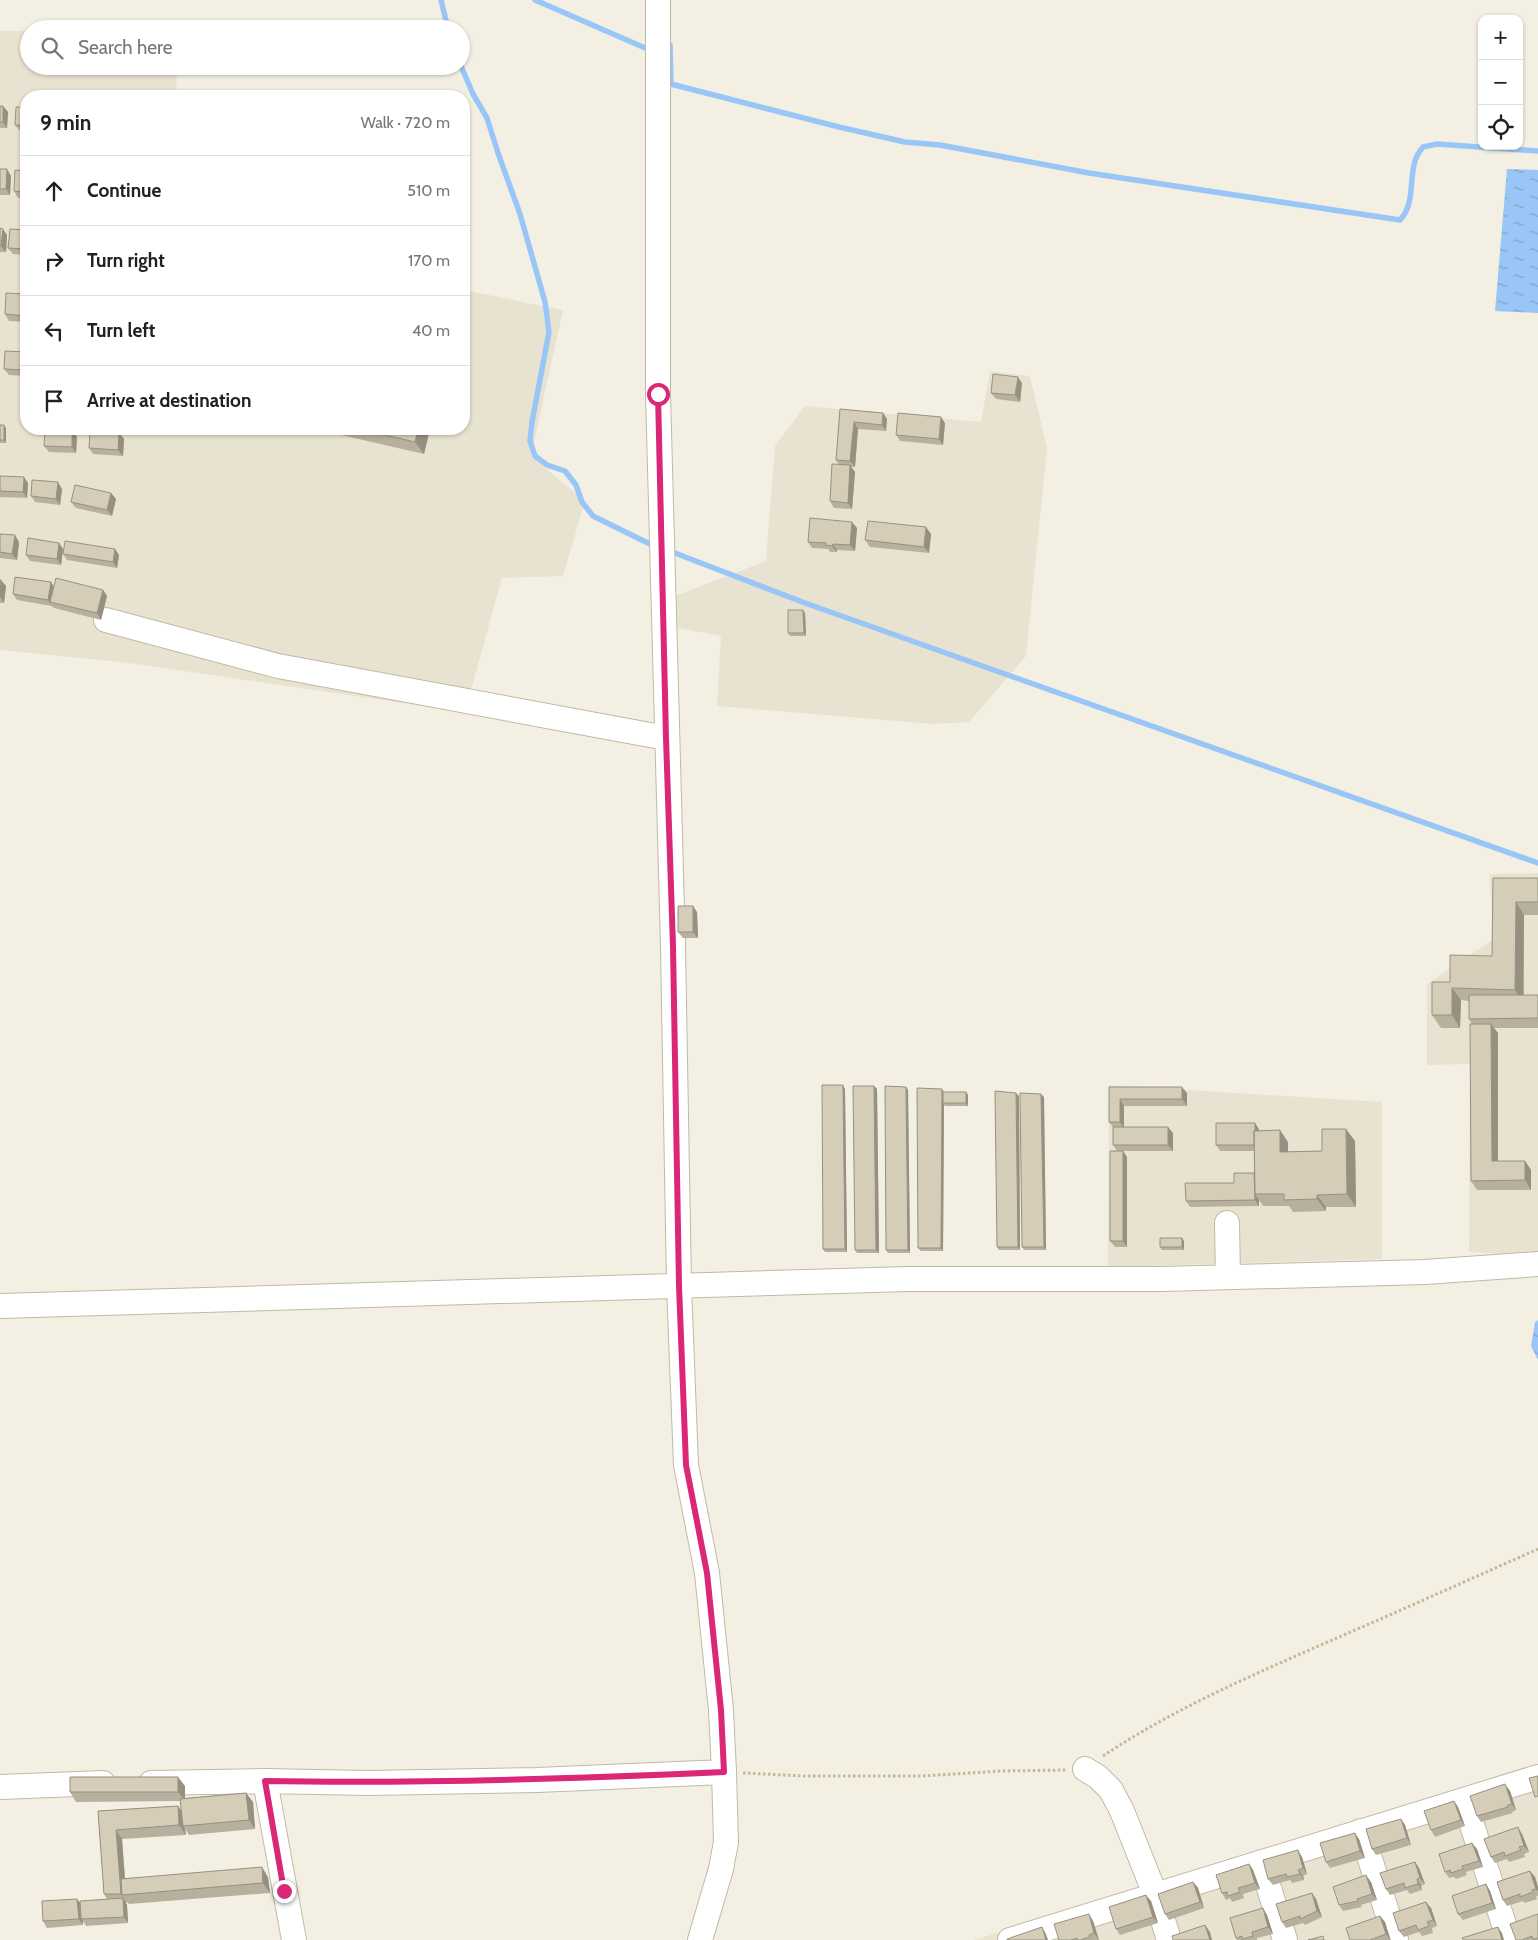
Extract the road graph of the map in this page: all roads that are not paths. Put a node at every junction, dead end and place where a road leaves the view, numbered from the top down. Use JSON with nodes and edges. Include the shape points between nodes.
{"nodes":[{"id":1,"x":658,"y":0,"type":"edge"},
{"id":2,"x":106,"y":620,"type":"dead end"},
{"id":3,"x":666,"y":738,"type":"junction"},
{"id":4,"x":1227,"y":1223,"type":"dead end"},
{"id":5,"x":1538,"y":1264,"type":"edge"},
{"id":6,"x":1228,"y":1277,"type":"junction"},
{"id":7,"x":679,"y":1286,"type":"junction"},
{"id":8,"x":0,"y":1306,"type":"edge"},
{"id":9,"x":1085,"y":1769,"type":"road end"},
{"id":10,"x":724,"y":1772,"type":"junction"},
{"id":11,"x":1538,"y":1777,"type":"edge"},
{"id":12,"x":265,"y":1781,"type":"junction"},
{"id":13,"x":0,"y":1787,"type":"edge"},
{"id":14,"x":1464,"y":1800,"type":"junction"},
{"id":15,"x":1362,"y":1831,"type":"junction"},
{"id":16,"x":1261,"y":1862,"type":"junction"},
{"id":17,"x":1155,"y":1894,"type":"junction"},
{"id":18,"x":1052,"y":1934,"type":"edge"},
{"id":19,"x":294,"y":1940,"type":"edge"},
{"id":20,"x":700,"y":1940,"type":"edge"},
{"id":21,"x":1010,"y":1940,"type":"edge"},
{"id":22,"x":1169,"y":1940,"type":"edge"},
{"id":23,"x":1285,"y":1940,"type":"edge"},
{"id":24,"x":1396,"y":1940,"type":"edge"},
{"id":25,"x":1510,"y":1940,"type":"edge"}],
"edges":[{"from":1,"to":3,"type":"street","via":[[658,394]]},
{"from":2,"to":3,"type":"street","via":[[278,666]]},
{"from":3,"to":7,"type":"street"},
{"from":4,"to":6,"type":"street"},
{"from":5,"to":6,"type":"street","via":[[1425,1272]]},
{"from":6,"to":7,"type":"street","via":[[908,1279]]},
{"from":7,"to":8,"type":"street"},
{"from":7,"to":10,"type":"street","via":[[686,1465],[707,1573]]},
{"from":9,"to":17,"type":"street","via":[[1098,1776],[1111,1790]]},
{"from":10,"to":12,"type":"street","via":[[537,1780]]},
{"from":10,"to":20,"type":"street","via":[[726,1842]]},
{"from":11,"to":14,"type":"street"},
{"from":12,"to":13,"type":"street"},
{"from":12,"to":19,"type":"street"},
{"from":14,"to":15,"type":"street"},
{"from":14,"to":25,"type":"street"},
{"from":15,"to":16,"type":"street"},
{"from":15,"to":24,"type":"street"},
{"from":16,"to":17,"type":"street"},
{"from":16,"to":23,"type":"street"},
{"from":17,"to":18,"type":"street"},
{"from":17,"to":22,"type":"street"},
{"from":18,"to":21,"type":"street"}]}
